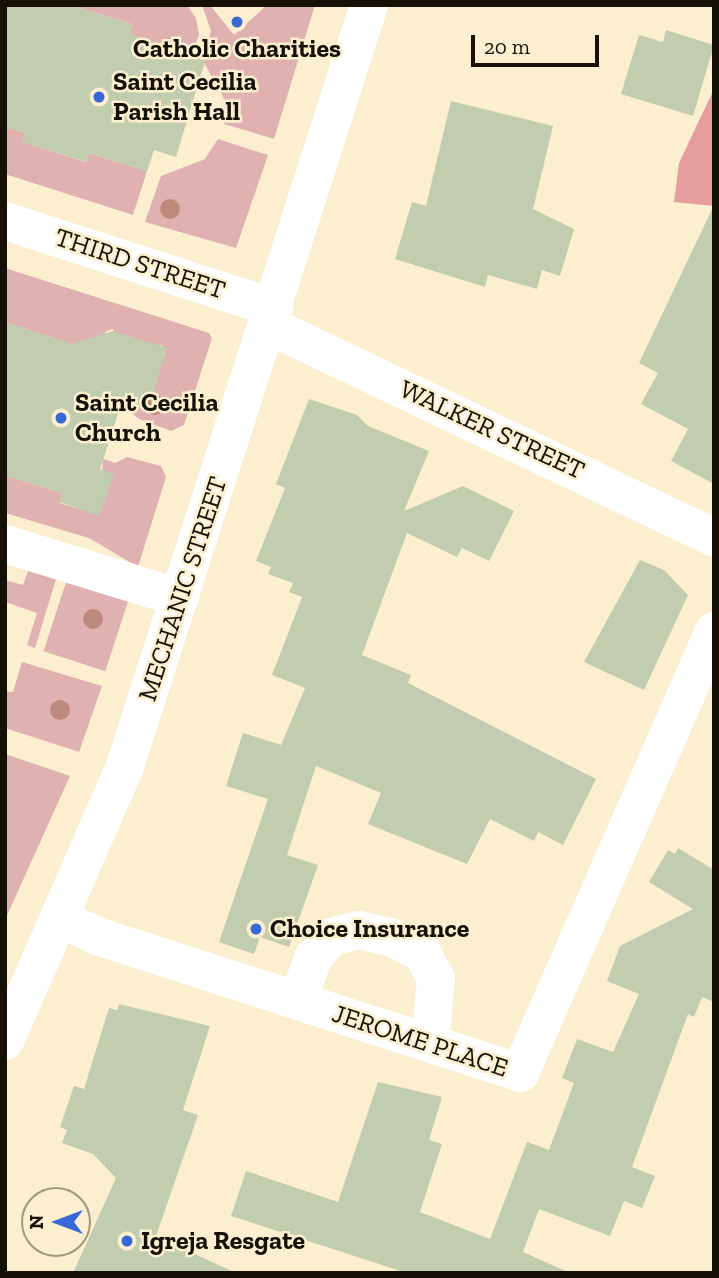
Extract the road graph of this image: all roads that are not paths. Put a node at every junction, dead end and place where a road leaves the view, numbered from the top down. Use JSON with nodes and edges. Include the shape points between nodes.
{"nodes":[{"id":1,"x":369,"y":5,"type":"edge"},
{"id":2,"x":5,"y":221,"type":"edge"},
{"id":3,"x":271,"y":316,"type":"junction"},
{"id":4,"x":714,"y":538,"type":"edge"},
{"id":5,"x":5,"y":544,"type":"edge"},
{"id":6,"x":180,"y":598,"type":"junction"},
{"id":7,"x":714,"y":631,"type":"edge"},
{"id":8,"x":61,"y":919,"type":"junction"},
{"id":9,"x":298,"y":1001,"type":"junction"},
{"id":10,"x":5,"y":1041,"type":"edge"},
{"id":11,"x":430,"y":1044,"type":"junction"}],
"edges":[{"from":1,"to":3,"type":"street","name":"MECHANIC STREET"},
{"from":2,"to":3,"type":"street","name":"THIRD STREET"},
{"from":3,"to":4,"type":"street","name":"WALKER STREET"},
{"from":3,"to":6,"type":"street","name":"MECHANIC STREET"},
{"from":5,"to":6,"type":"street"},
{"from":6,"to":8,"type":"street","name":"MECHANIC STREET","via":[[125,766]]},
{"from":7,"to":11,"type":"street","name":"JEROME PLACE","via":[[520,1073]]},
{"from":8,"to":9,"type":"street","name":"JEROME PLACE","via":[[97,936]]},
{"from":8,"to":10,"type":"street","name":"MECHANIC STREET"},
{"from":9,"to":11,"type":"street","name":"JEROME PLACE"},
{"from":9,"to":11,"type":"street","via":[[313,958],[331,937],[359,930],[393,938],[422,953],[436,979]]}]}
